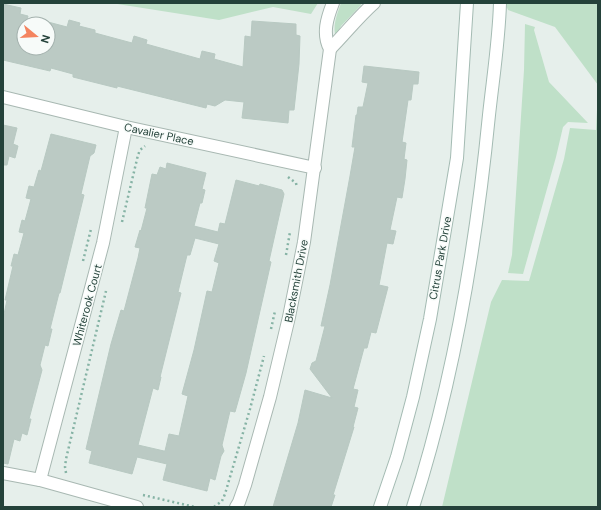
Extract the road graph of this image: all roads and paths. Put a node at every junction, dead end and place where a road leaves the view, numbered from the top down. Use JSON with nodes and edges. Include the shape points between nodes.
{"nodes":[{"id":1,"x":333,"y":3,"type":"edge"},
{"id":2,"x":374,"y":3,"type":"edge"},
{"id":3,"x":467,"y":3,"type":"edge"},
{"id":4,"x":500,"y":3,"type":"edge"},
{"id":5,"x":330,"y":49,"type":"junction"},
{"id":6,"x":3,"y":97,"type":"edge"},
{"id":7,"x":126,"y":127,"type":"junction"},
{"id":8,"x":150,"y":144,"type":"dead end"},
{"id":9,"x":315,"y":168,"type":"junction"},
{"id":10,"x":281,"y":175,"type":"dead end"},
{"id":11,"x":296,"y":195,"type":"dead end"},
{"id":12,"x":92,"y":222,"type":"dead end"},
{"id":13,"x":120,"y":229,"type":"dead end"},
{"id":14,"x":290,"y":231,"type":"dead end"},
{"id":15,"x":285,"y":262,"type":"dead end"},
{"id":16,"x":82,"y":263,"type":"dead end"},
{"id":17,"x":106,"y":289,"type":"dead end"},
{"id":18,"x":276,"y":308,"type":"dead end"},
{"id":19,"x":270,"y":331,"type":"dead end"},
{"id":20,"x":265,"y":355,"type":"dead end"},
{"id":21,"x":3,"y":473,"type":"edge"},
{"id":22,"x":70,"y":477,"type":"dead end"},
{"id":23,"x":40,"y":480,"type":"junction"},
{"id":24,"x":142,"y":494,"type":"dead end"},
{"id":25,"x":137,"y":507,"type":"edge"},
{"id":26,"x":195,"y":507,"type":"edge"},
{"id":27,"x":214,"y":507,"type":"edge"},
{"id":28,"x":236,"y":507,"type":"edge"},
{"id":29,"x":380,"y":507,"type":"edge"},
{"id":30,"x":413,"y":507,"type":"edge"}],
"edges":[{"from":1,"to":5,"type":"street","name":"Blacksmith Drive","via":[[327,18],[326,36]]},
{"from":2,"to":5,"type":"street"},
{"from":3,"to":29,"type":"street","name":"Citrus Park Drive","via":[[457,158],[434,296],[413,397]]},
{"from":4,"to":30,"type":"street","via":[[471,259],[438,420]]},
{"from":5,"to":9,"type":"street","name":"Blacksmith Drive"},
{"from":6,"to":7,"type":"street","name":"Cavalier Place"},
{"from":7,"to":9,"type":"street","name":"Cavalier Place"},
{"from":7,"to":23,"type":"street","name":"Whiterook Court","via":[[103,243]]},
{"from":8,"to":13,"type":"path","via":[[140,150]]},
{"from":9,"to":28,"type":"street","name":"Blacksmith Drive","via":[[288,324],[245,485]]},
{"from":10,"to":11,"type":"path","via":[[293,179],[297,188]]},
{"from":12,"to":16,"type":"path"},
{"from":14,"to":15,"type":"path"},
{"from":17,"to":22,"type":"path","via":[[66,459],[65,471]]},
{"from":18,"to":19,"type":"path"},
{"from":20,"to":27,"type":"path","via":[[225,494],[222,501]]},
{"from":21,"to":23,"type":"street"},
{"from":23,"to":25,"type":"street"},
{"from":24,"to":26,"type":"path"}]}
